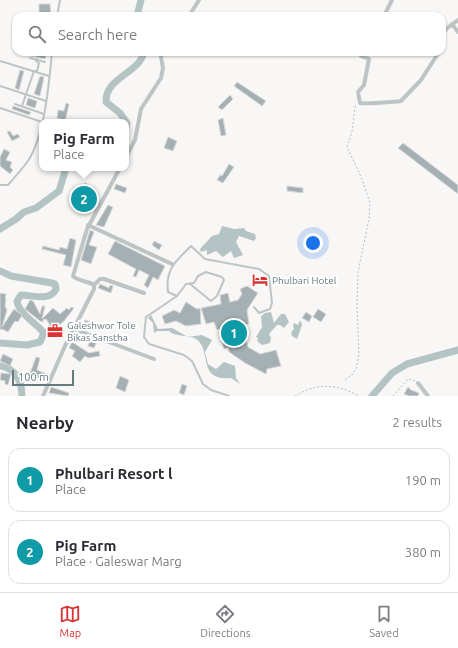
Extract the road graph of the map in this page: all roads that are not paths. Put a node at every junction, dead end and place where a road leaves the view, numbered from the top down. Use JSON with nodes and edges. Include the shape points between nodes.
{"nodes":[{"id":1,"x":60,"y":0,"type":"edge"},
{"id":2,"x":199,"y":0,"type":"edge"},
{"id":3,"x":392,"y":0,"type":"edge"},
{"id":4,"x":58,"y":12,"type":"edge"},
{"id":5,"x":192,"y":12,"type":"edge"},
{"id":6,"x":386,"y":12,"type":"edge"},
{"id":7,"x":458,"y":20,"type":"edge"},
{"id":8,"x":452,"y":24,"type":"junction"},
{"id":9,"x":446,"y":31,"type":"edge"},
{"id":10,"x":458,"y":32,"type":"edge"},
{"id":11,"x":52,"y":56,"type":"edge"},
{"id":12,"x":161,"y":56,"type":"edge"},
{"id":13,"x":361,"y":56,"type":"edge"},
{"id":14,"x":436,"y":56,"type":"edge"},
{"id":15,"x":30,"y":58,"type":"dead end"},
{"id":16,"x":36,"y":59,"type":"junction"},
{"id":17,"x":0,"y":61,"type":"edge"},
{"id":18,"x":45,"y":62,"type":"dead end"},
{"id":19,"x":34,"y":71,"type":"junction"},
{"id":20,"x":50,"y":76,"type":"junction"},
{"id":21,"x":0,"y":86,"type":"edge"},
{"id":22,"x":26,"y":94,"type":"junction"},
{"id":23,"x":46,"y":101,"type":"junction"},
{"id":24,"x":14,"y":104,"type":"dead end"},
{"id":25,"x":22,"y":106,"type":"junction"},
{"id":26,"x":0,"y":108,"type":"edge"},
{"id":27,"x":44,"y":114,"type":"junction"},
{"id":28,"x":43,"y":119,"type":"edge"},
{"id":29,"x":39,"y":121,"type":"edge"},
{"id":30,"x":39,"y":133,"type":"edge"},
{"id":31,"x":129,"y":151,"type":"edge"},
{"id":32,"x":118,"y":171,"type":"edge"},
{"id":33,"x":0,"y":185,"type":"edge"},
{"id":34,"x":88,"y":225,"type":"junction"},
{"id":35,"x":172,"y":264,"type":"junction"},
{"id":36,"x":190,"y":284,"type":"junction"},
{"id":37,"x":94,"y":285,"type":"junction"},
{"id":38,"x":144,"y":293,"type":"dead end"},
{"id":39,"x":177,"y":296,"type":"junction"},
{"id":40,"x":254,"y":307,"type":"dead end"},
{"id":41,"x":74,"y":329,"type":"junction"},
{"id":42,"x":154,"y":359,"type":"dead end"},
{"id":43,"x":418,"y":383,"type":"road end"},
{"id":44,"x":43,"y":396,"type":"edge"},
{"id":45,"x":229,"y":396,"type":"edge"},
{"id":46,"x":428,"y":396,"type":"edge"}],
"edges":[{"from":1,"to":4,"type":"lane"},
{"from":2,"to":5,"type":"street"},
{"from":3,"to":6,"type":"street"},
{"from":7,"to":8,"type":"street"},
{"from":8,"to":9,"type":"street"},
{"from":8,"to":10,"type":"street"},
{"from":11,"to":20,"type":"lane"},
{"from":12,"to":31,"type":"street","via":[[164,68],[161,78],[141,109],[135,140]]},
{"from":13,"to":14,"type":"street","via":[[369,59],[364,85],[358,92],[360,103],[363,105],[401,101],[421,80]]},
{"from":15,"to":16,"type":"lane"},
{"from":16,"to":18,"type":"lane"},
{"from":16,"to":19,"type":"lane","via":[[39,63],[37,71]]},
{"from":17,"to":19,"type":"lane"},
{"from":19,"to":20,"type":"lane"},
{"from":19,"to":22,"type":"lane"},
{"from":20,"to":23,"type":"lane"},
{"from":21,"to":22,"type":"lane"},
{"from":22,"to":23,"type":"lane"},
{"from":22,"to":25,"type":"lane"},
{"from":23,"to":27,"type":"lane"},
{"from":24,"to":25,"type":"lane"},
{"from":25,"to":27,"type":"lane"},
{"from":26,"to":29,"type":"lane"},
{"from":27,"to":28,"type":"lane"},
{"from":30,"to":33,"type":"lane","via":[[28,160],[8,185]]},
{"from":32,"to":34,"type":"street"},
{"from":34,"to":35,"type":"street"},
{"from":34,"to":37,"type":"street","via":[[73,276]]},
{"from":35,"to":39,"type":"lane","via":[[168,292]]},
{"from":35,"to":40,"type":"lane","via":[[191,246],[205,259],[259,270],[269,276],[272,303],[270,309],[259,313]]},
{"from":36,"to":36,"type":"lane","via":[[206,272],[224,280],[217,296],[211,301]]},
{"from":36,"to":39,"type":"lane","via":[[186,284]]},
{"from":37,"to":38,"type":"street","via":[[100,279],[104,279]]},
{"from":37,"to":41,"type":"street"},
{"from":39,"to":45,"type":"lane","via":[[146,317],[144,337],[149,344],[184,355],[192,361],[202,384]]},
{"from":41,"to":42,"type":"street"},
{"from":41,"to":44,"type":"street"},
{"from":43,"to":46,"type":"street"}]}
